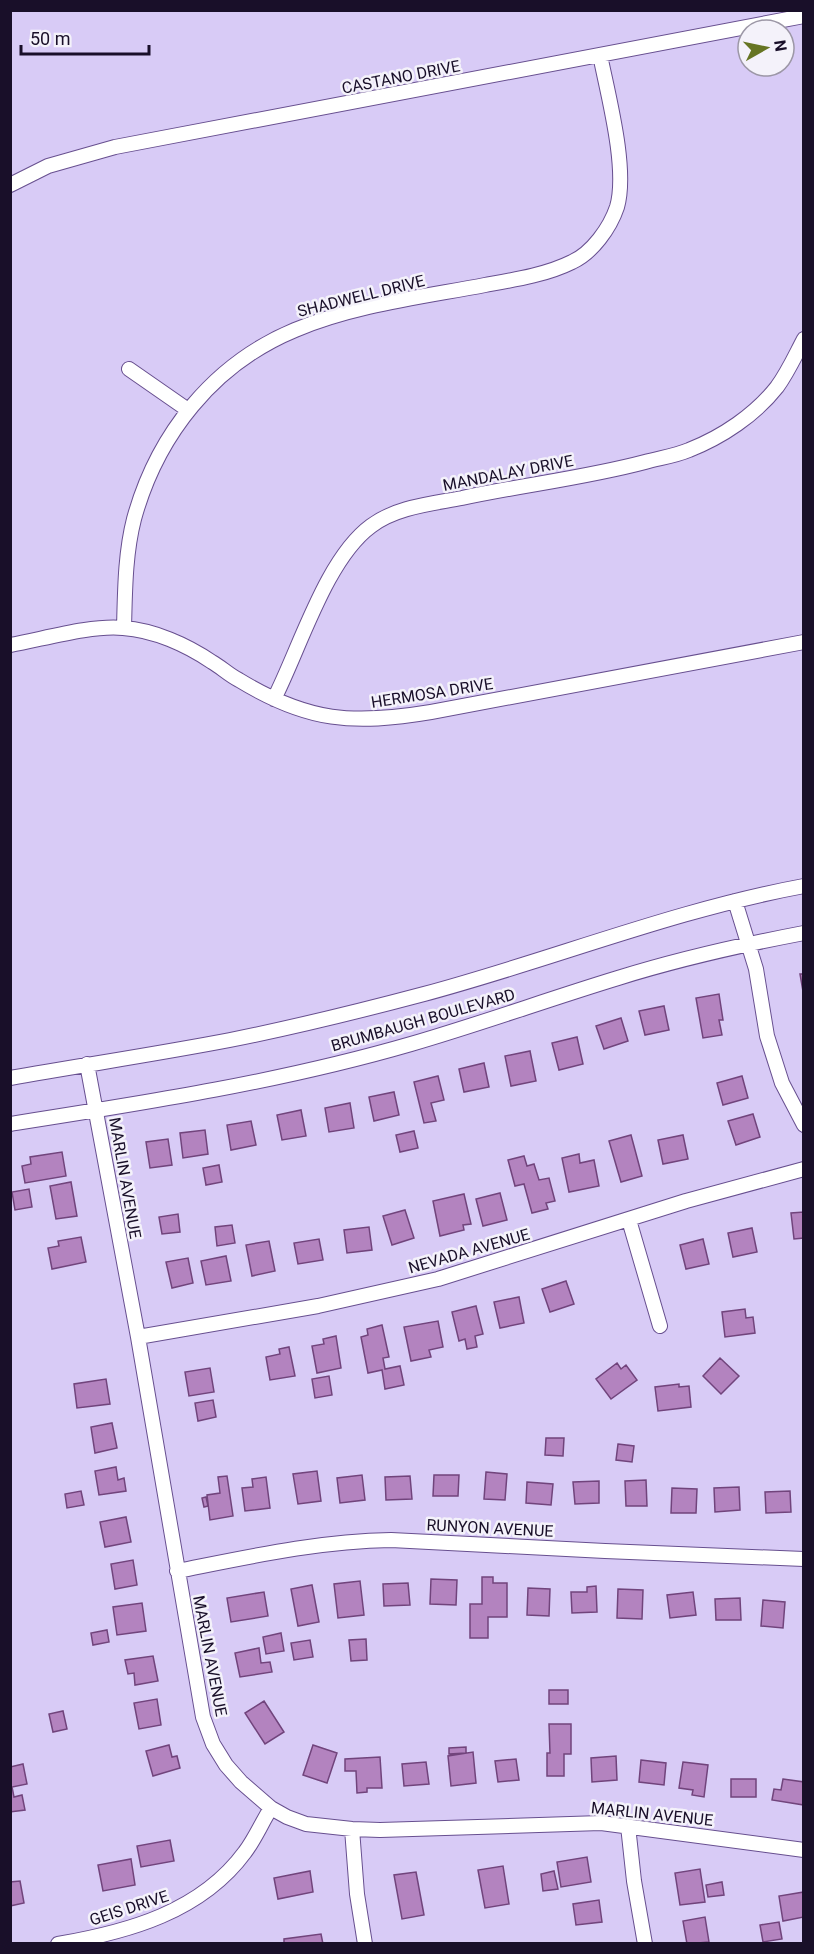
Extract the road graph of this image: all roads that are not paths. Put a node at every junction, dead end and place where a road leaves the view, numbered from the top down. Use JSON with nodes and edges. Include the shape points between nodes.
{"nodes":[{"id":1,"x":804,"y":16,"type":"edge"},
{"id":2,"x":600,"y":55,"type":"junction"},
{"id":3,"x":10,"y":185,"type":"edge"},
{"id":4,"x":804,"y":339,"type":"edge"},
{"id":5,"x":129,"y":369,"type":"dead end"},
{"id":6,"x":188,"y":410,"type":"junction"},
{"id":7,"x":124,"y":628,"type":"junction"},
{"id":8,"x":804,"y":642,"type":"edge"},
{"id":9,"x":10,"y":645,"type":"edge"},
{"id":10,"x":274,"y":699,"type":"junction"},
{"id":11,"x":804,"y":886,"type":"edge"},
{"id":12,"x":735,"y":902,"type":"junction"},
{"id":13,"x":804,"y":933,"type":"edge"},
{"id":14,"x":749,"y":944,"type":"junction"},
{"id":15,"x":87,"y":1064,"type":"junction"},
{"id":16,"x":10,"y":1078,"type":"edge"},
{"id":17,"x":96,"y":1110,"type":"junction"},
{"id":18,"x":10,"y":1124,"type":"edge"},
{"id":19,"x":804,"y":1125,"type":"edge"},
{"id":20,"x":804,"y":1169,"type":"edge"},
{"id":21,"x":629,"y":1220,"type":"junction"},
{"id":22,"x":660,"y":1326,"type":"dead end"},
{"id":23,"x":138,"y":1337,"type":"junction"},
{"id":24,"x":804,"y":1559,"type":"edge"},
{"id":25,"x":177,"y":1571,"type":"junction"},
{"id":26,"x":271,"y":1808,"type":"junction"},
{"id":27,"x":628,"y":1826,"type":"junction"},
{"id":28,"x":352,"y":1829,"type":"junction"},
{"id":29,"x":804,"y":1850,"type":"edge"},
{"id":30,"x":58,"y":1944,"type":"edge"},
{"id":31,"x":365,"y":1944,"type":"edge"},
{"id":32,"x":645,"y":1944,"type":"edge"}],
"edges":[{"from":1,"to":2,"type":"street","name":"CASTANO DRIVE"},
{"from":2,"to":3,"type":"street","name":"CASTANO DRIVE","via":[[115,147],[48,166]]},
{"from":2,"to":6,"type":"street","name":"SHADWELL DRIVE","via":[[620,186],[612,218],[589,250],[573,262],[515,280],[375,306],[294,330],[230,368]]},
{"from":4,"to":10,"type":"street","name":"MANDALAY DRIVE","via":[[777,387],[756,409],[715,438],[687,451],[597,473],[403,510],[371,526],[338,562]]},
{"from":5,"to":6,"type":"street"},
{"from":6,"to":7,"type":"street","name":"SHADWELL DRIVE","via":[[156,461],[134,520]]},
{"from":7,"to":9,"type":"street","name":"HERMOSA DRIVE"},
{"from":7,"to":10,"type":"street","name":"HERMOSA DRIVE","via":[[149,632],[192,650]]},
{"from":8,"to":10,"type":"street","name":"HERMOSA DRIVE","via":[[392,719],[326,717]]},
{"from":11,"to":12,"type":"street","name":"BRUMBAUGH BOULEVARD"},
{"from":12,"to":14,"type":"street"},
{"from":12,"to":15,"type":"street","name":"BRUMBAUGH BOULEVARD","via":[[331,1018]]},
{"from":13,"to":14,"type":"street","name":"BRUMBAUGH BOULEVARD"},
{"from":14,"to":17,"type":"street","name":"BRUMBAUGH BOULEVARD","via":[[620,977],[360,1058]]},
{"from":14,"to":19,"type":"street","via":[[767,1036],[782,1083]]},
{"from":15,"to":16,"type":"street","name":"BRUMBAUGH BOULEVARD"},
{"from":15,"to":17,"type":"street","name":"MARLIN AVENUE"},
{"from":17,"to":18,"type":"street","name":"BRUMBAUGH BOULEVARD"},
{"from":17,"to":23,"type":"street","name":"MARLIN AVENUE"},
{"from":20,"to":21,"type":"street","name":"NEVADA AVENUE"},
{"from":21,"to":22,"type":"street"},
{"from":21,"to":23,"type":"street","name":"NEVADA AVENUE","via":[[438,1279],[318,1306]]},
{"from":23,"to":25,"type":"street","name":"MARLIN AVENUE"},
{"from":24,"to":25,"type":"street","name":"RUNYON AVENUE","via":[[362,1540]]},
{"from":25,"to":26,"type":"street","name":"MARLIN AVENUE","via":[[201,1707],[213,1744],[241,1782]]},
{"from":26,"to":28,"type":"street","name":"MARLIN AVENUE","via":[[306,1824]]},
{"from":26,"to":30,"type":"street","name":"GEIS DRIVE","via":[[234,1865],[188,1904],[123,1930]]},
{"from":27,"to":28,"type":"street","name":"MARLIN AVENUE","via":[[561,1823]]},
{"from":27,"to":29,"type":"street","name":"MARLIN AVENUE"},
{"from":27,"to":32,"type":"street"},
{"from":28,"to":31,"type":"street"}]}
